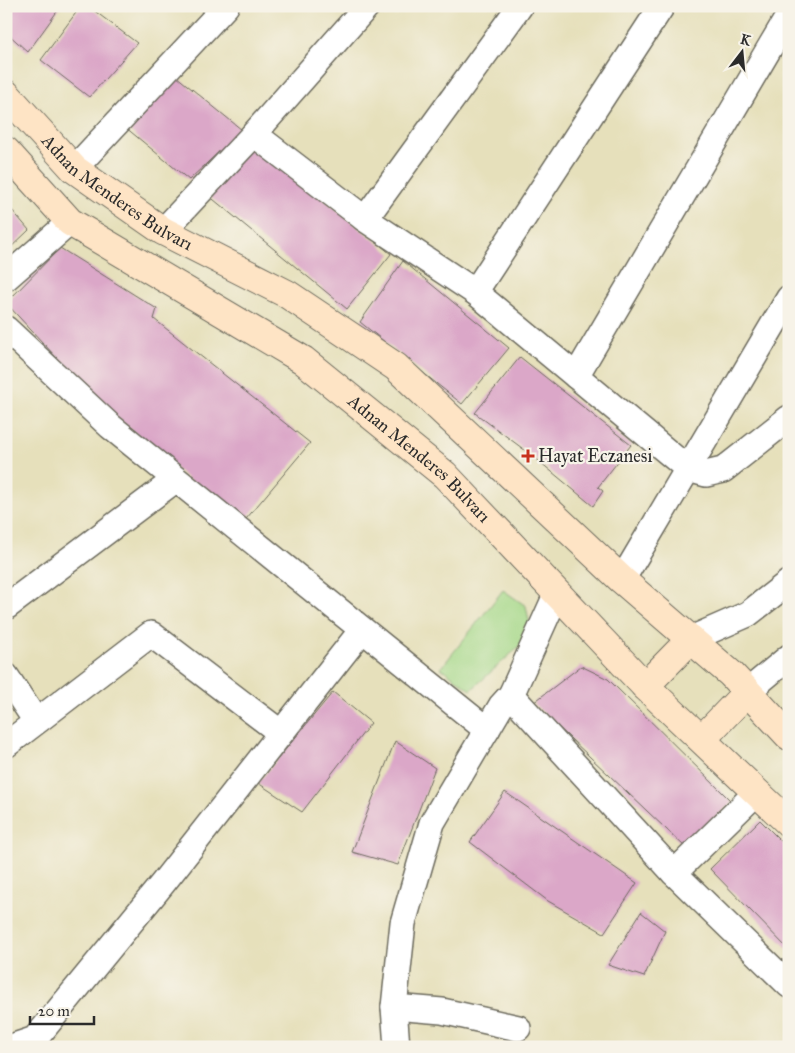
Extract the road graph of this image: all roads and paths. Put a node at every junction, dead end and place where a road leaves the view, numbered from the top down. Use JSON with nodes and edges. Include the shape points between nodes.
{"nodes":[{"id":1,"x":226,"y":6,"type":"edge"},
{"id":2,"x":367,"y":6,"type":"edge"},
{"id":3,"x":520,"y":6,"type":"edge"},
{"id":4,"x":662,"y":6,"type":"edge"},
{"id":5,"x":789,"y":15,"type":"edge"},
{"id":6,"x":6,"y":94,"type":"edge"},
{"id":7,"x":254,"y":134,"type":"junction"},
{"id":8,"x":6,"y":151,"type":"edge"},
{"id":9,"x":74,"y":169,"type":"junction"},
{"id":10,"x":365,"y":219,"type":"junction"},
{"id":11,"x":70,"y":222,"type":"junction"},
{"id":12,"x":163,"y":231,"type":"junction"},
{"id":13,"x":6,"y":278,"type":"edge"},
{"id":14,"x":475,"y":292,"type":"junction"},
{"id":15,"x":789,"y":298,"type":"edge"},
{"id":16,"x":6,"y":329,"type":"edge"},
{"id":17,"x":576,"y":376,"type":"junction"},
{"id":18,"x":786,"y":427,"type":"edge"},
{"id":19,"x":688,"y":469,"type":"junction"},
{"id":20,"x":175,"y":480,"type":"junction"},
{"id":21,"x":622,"y":580,"type":"junction"},
{"id":22,"x":789,"y":582,"type":"edge"},
{"id":23,"x":556,"y":593,"type":"junction"},
{"id":24,"x":6,"y":607,"type":"edge"},
{"id":25,"x":362,"y":630,"type":"junction"},
{"id":26,"x":691,"y":639,"type":"junction"},
{"id":27,"x":789,"y":657,"type":"edge"},
{"id":28,"x":6,"y":676,"type":"edge"},
{"id":29,"x":646,"y":686,"type":"junction"},
{"id":30,"x":748,"y":692,"type":"junction"},
{"id":31,"x":511,"y":695,"type":"junction"},
{"id":32,"x":36,"y":721,"type":"junction"},
{"id":33,"x":487,"y":730,"type":"junction"},
{"id":34,"x":281,"y":733,"type":"junction"},
{"id":35,"x":789,"y":736,"type":"edge"},
{"id":36,"x":702,"y":739,"type":"junction"},
{"id":37,"x":6,"y":745,"type":"edge"},
{"id":38,"x":756,"y":792,"type":"junction"},
{"id":39,"x":789,"y":823,"type":"edge"},
{"id":40,"x":674,"y":873,"type":"junction"},
{"id":41,"x":789,"y":985,"type":"edge"},
{"id":42,"x":394,"y":1008,"type":"junction"},
{"id":43,"x":518,"y":1028,"type":"dead end"},
{"id":44,"x":36,"y":1043,"type":"edge"},
{"id":45,"x":11,"y":1047,"type":"edge"},
{"id":46,"x":398,"y":1047,"type":"edge"}],
"edges":[{"from":1,"to":9,"type":"street"},
{"from":2,"to":7,"type":"street"},
{"from":3,"to":10,"type":"street"},
{"from":4,"to":14,"type":"street"},
{"from":5,"to":17,"type":"street"},
{"from":6,"to":9,"type":"main road","name":"Adnan Menderes Bulvarı"},
{"from":7,"to":10,"type":"street"},
{"from":7,"to":12,"type":"street"},
{"from":8,"to":11,"type":"main road","name":"Adnan Menderes Bulvarı"},
{"from":9,"to":12,"type":"main road","name":"Adnan Menderes Bulvarı"},
{"from":10,"to":14,"type":"street"},
{"from":11,"to":13,"type":"street"},
{"from":11,"to":23,"type":"main road","name":"Adnan Menderes Bulvarı","via":[[303,360],[445,475]]},
{"from":12,"to":21,"type":"main road","name":"Adnan Menderes Bulvarı","via":[[287,294],[396,367]]},
{"from":14,"to":17,"type":"street"},
{"from":15,"to":19,"type":"street"},
{"from":16,"to":20,"type":"street","via":[[110,426]]},
{"from":17,"to":19,"type":"street"},
{"from":18,"to":19,"type":"street","via":[[723,470],[706,474]]},
{"from":19,"to":21,"type":"street"},
{"from":20,"to":24,"type":"street"},
{"from":20,"to":25,"type":"street"},
{"from":21,"to":26,"type":"main road","name":"Adnan Menderes Bulvarı"},
{"from":22,"to":26,"type":"street","via":[[748,614]]},
{"from":23,"to":29,"type":"main road","name":"Adnan Menderes Bulvarı"},
{"from":23,"to":31,"type":"street"},
{"from":25,"to":33,"type":"street"},
{"from":25,"to":34,"type":"street"},
{"from":26,"to":29,"type":"main road"},
{"from":26,"to":30,"type":"main road","name":"Adnan Menderes Bulvarı"},
{"from":27,"to":30,"type":"street"},
{"from":28,"to":32,"type":"street"},
{"from":29,"to":36,"type":"main road","name":"Adnan Menderes Bulvarı"},
{"from":30,"to":35,"type":"main road","name":"Adnan Menderes Bulvarı"},
{"from":30,"to":36,"type":"main road"},
{"from":31,"to":33,"type":"street"},
{"from":31,"to":40,"type":"street"},
{"from":32,"to":34,"type":"street","via":[[151,634]]},
{"from":32,"to":37,"type":"street"},
{"from":33,"to":42,"type":"street","via":[[432,823],[403,923]]},
{"from":34,"to":44,"type":"street"},
{"from":36,"to":38,"type":"main road","name":"Adnan Menderes Bulvarı"},
{"from":38,"to":39,"type":"main road","name":"Adnan Menderes Bulvarı"},
{"from":38,"to":40,"type":"street"},
{"from":40,"to":41,"type":"street"},
{"from":42,"to":43,"type":"street","via":[[442,1011]]},
{"from":42,"to":46,"type":"street"},
{"from":44,"to":45,"type":"street"}]}
